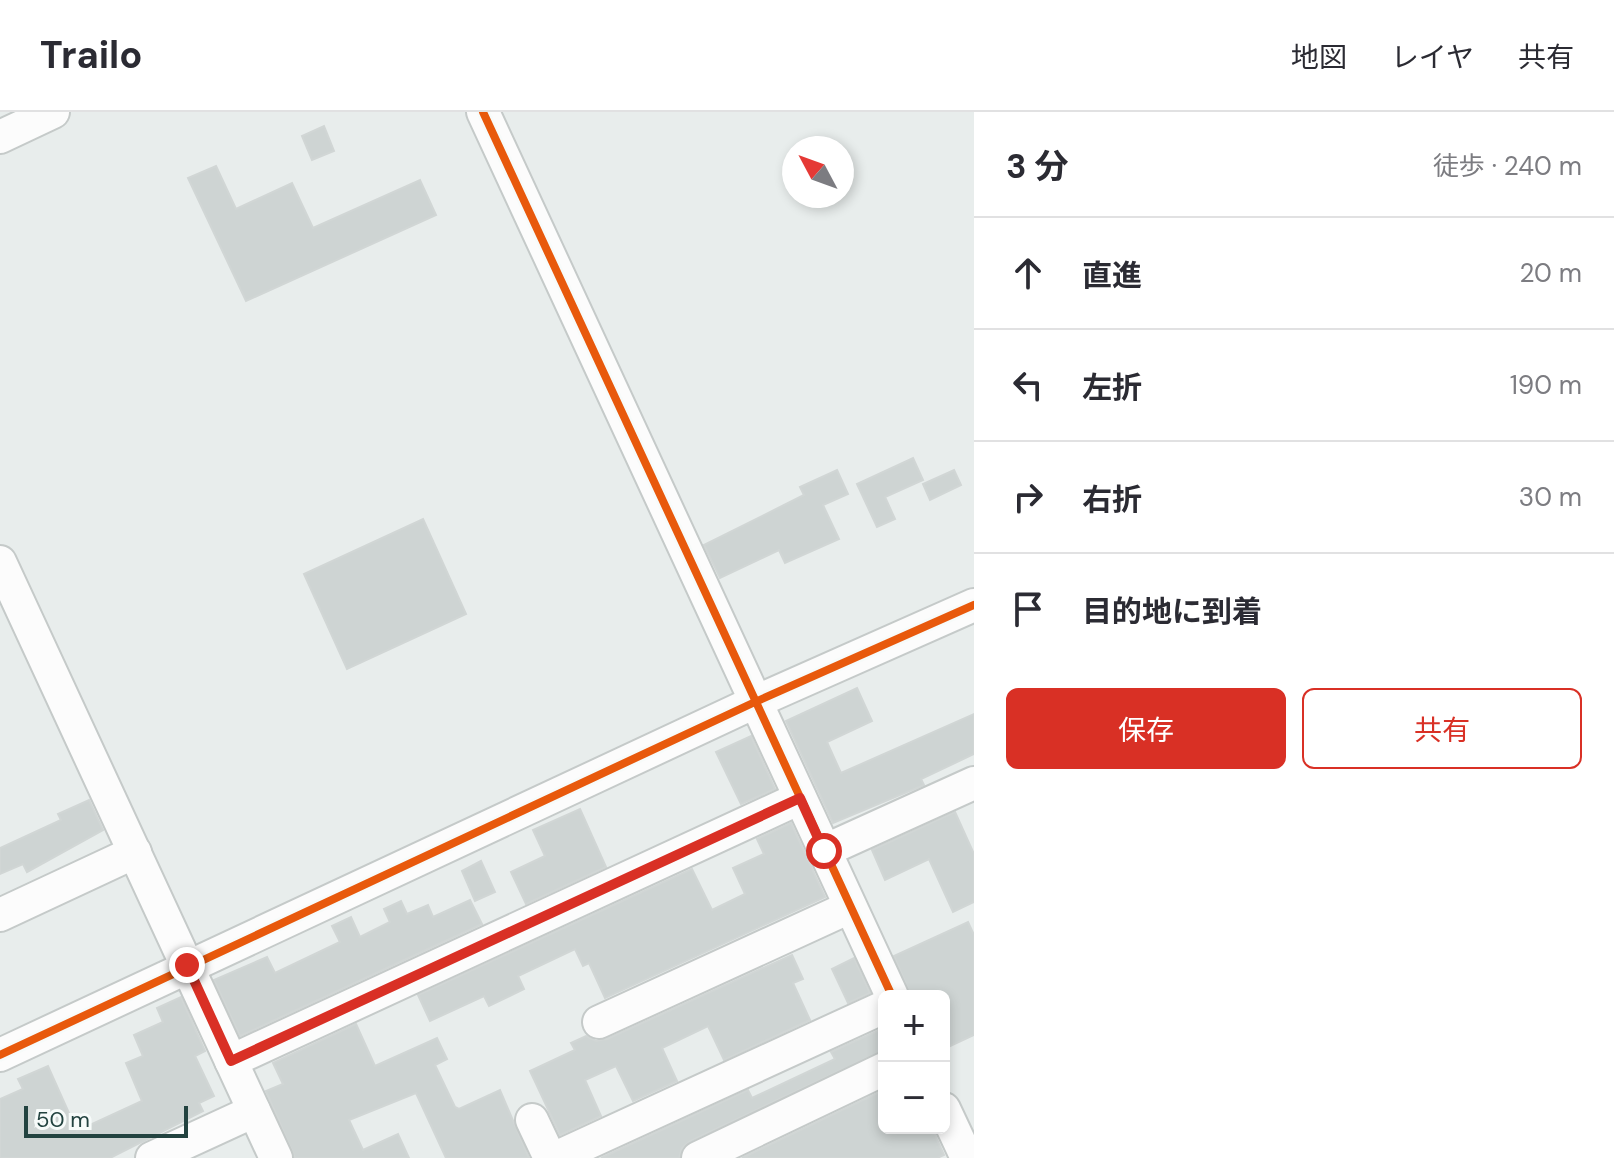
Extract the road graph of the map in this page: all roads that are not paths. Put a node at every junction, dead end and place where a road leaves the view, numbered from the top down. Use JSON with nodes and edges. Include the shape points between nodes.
{"nodes":[{"id":1,"x":53,"y":112,"type":"edge"},
{"id":2,"x":483,"y":112,"type":"edge"},
{"id":3,"x":0,"y":137,"type":"edge"},
{"id":4,"x":0,"y":562,"type":"edge"},
{"id":5,"x":974,"y":605,"type":"edge"},
{"id":6,"x":755,"y":702,"type":"junction"},
{"id":7,"x":974,"y":783,"type":"edge"},
{"id":8,"x":800,"y":798,"type":"junction"},
{"id":9,"x":824,"y":851,"type":"junction"},
{"id":10,"x":135,"y":852,"type":"junction"},
{"id":11,"x":850,"y":907,"type":"junction"},
{"id":12,"x":0,"y":915,"type":"edge"},
{"id":13,"x":187,"y":965,"type":"junction"},
{"id":14,"x":889,"y":990,"type":"edge"},
{"id":15,"x":878,"y":1010,"type":"edge"},
{"id":16,"x":599,"y":1022,"type":"dead end"},
{"id":17,"x":0,"y":1055,"type":"edge"},
{"id":18,"x":231,"y":1061,"type":"junction"},
{"id":19,"x":878,"y":1072,"type":"edge"},
{"id":20,"x":254,"y":1111,"type":"junction"},
{"id":21,"x":532,"y":1120,"type":"dead end"},
{"id":22,"x":950,"y":1122,"type":"edge"},
{"id":23,"x":152,"y":1158,"type":"edge"},
{"id":24,"x":276,"y":1158,"type":"edge"},
{"id":25,"x":552,"y":1158,"type":"edge"},
{"id":26,"x":698,"y":1158,"type":"edge"},
{"id":27,"x":967,"y":1158,"type":"edge"}],
"edges":[{"from":1,"to":3,"type":"street"},
{"from":2,"to":6,"type":"street"},
{"from":4,"to":10,"type":"street"},
{"from":5,"to":6,"type":"street"},
{"from":6,"to":8,"type":"street"},
{"from":6,"to":13,"type":"street"},
{"from":7,"to":9,"type":"street"},
{"from":8,"to":9,"type":"street"},
{"from":8,"to":18,"type":"street"},
{"from":9,"to":11,"type":"street"},
{"from":10,"to":12,"type":"street"},
{"from":10,"to":13,"type":"street"},
{"from":11,"to":14,"type":"street"},
{"from":11,"to":16,"type":"street"},
{"from":13,"to":17,"type":"street"},
{"from":13,"to":18,"type":"street"},
{"from":15,"to":25,"type":"street"},
{"from":18,"to":20,"type":"street"},
{"from":19,"to":26,"type":"street"},
{"from":20,"to":23,"type":"street"},
{"from":20,"to":24,"type":"street"},
{"from":21,"to":25,"type":"street"},
{"from":22,"to":27,"type":"street"}]}
